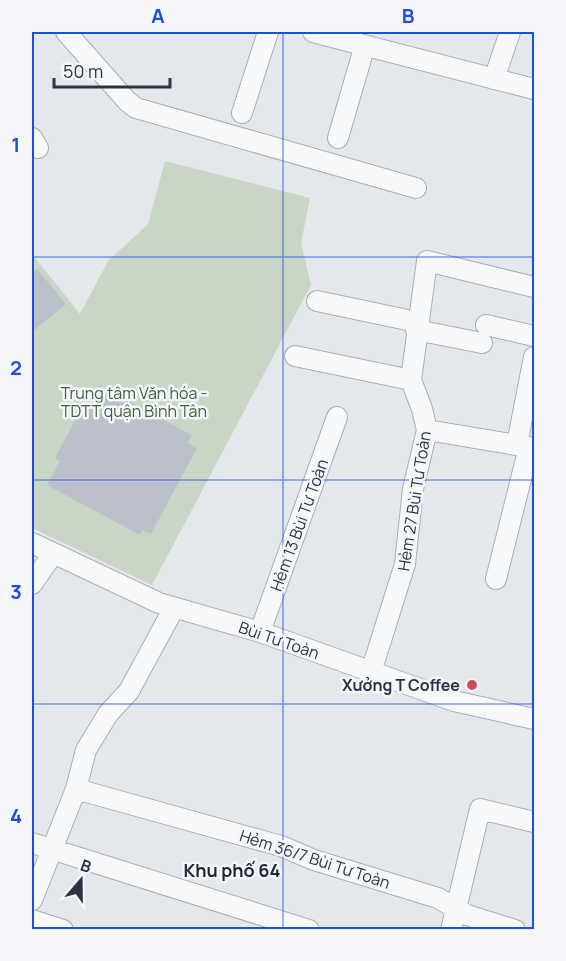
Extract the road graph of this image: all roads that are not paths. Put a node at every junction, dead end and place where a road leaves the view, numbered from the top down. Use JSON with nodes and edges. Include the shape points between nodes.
{"nodes":[{"id":1,"x":66,"y":32,"type":"edge"},
{"id":2,"x":268,"y":32,"type":"edge"},
{"id":3,"x":313,"y":32,"type":"edge"},
{"id":4,"x":510,"y":32,"type":"edge"},
{"id":5,"x":365,"y":45,"type":"junction"},
{"id":6,"x":494,"y":79,"type":"junction"},
{"id":7,"x":534,"y":89,"type":"edge"},
{"id":8,"x":242,"y":113,"type":"dead end"},
{"id":9,"x":338,"y":138,"type":"dead end"},
{"id":10,"x":416,"y":188,"type":"dead end"},
{"id":11,"x":534,"y":287,"type":"edge"},
{"id":12,"x":317,"y":301,"type":"dead end"},
{"id":13,"x":417,"y":326,"type":"junction"},
{"id":14,"x":534,"y":336,"type":"edge"},
{"id":15,"x":295,"y":356,"type":"dead end"},
{"id":16,"x":534,"y":357,"type":"edge"},
{"id":17,"x":411,"y":380,"type":"junction"},
{"id":18,"x":337,"y":417,"type":"dead end"},
{"id":19,"x":427,"y":430,"type":"junction"},
{"id":20,"x":527,"y":446,"type":"edge"},
{"id":21,"x":32,"y":543,"type":"edge"},
{"id":22,"x":53,"y":554,"type":"junction"},
{"id":23,"x":496,"y":579,"type":"dead end"},
{"id":24,"x":32,"y":584,"type":"edge"},
{"id":25,"x":174,"y":608,"type":"junction"},
{"id":26,"x":260,"y":632,"type":"junction"},
{"id":27,"x":370,"y":672,"type":"junction"},
{"id":28,"x":534,"y":719,"type":"edge"},
{"id":29,"x":76,"y":789,"type":"junction"},
{"id":30,"x":534,"y":822,"type":"edge"},
{"id":31,"x":32,"y":843,"type":"edge"},
{"id":32,"x":52,"y":851,"type":"junction"},
{"id":33,"x":32,"y":900,"type":"edge"},
{"id":34,"x":456,"y":907,"type":"junction"},
{"id":35,"x":32,"y":920,"type":"edge"},
{"id":36,"x":63,"y":930,"type":"edge"},
{"id":37,"x":309,"y":930,"type":"edge"},
{"id":38,"x":451,"y":930,"type":"edge"},
{"id":39,"x":514,"y":930,"type":"edge"}],
"edges":[{"from":1,"to":10,"type":"street","via":[[127,101],[140,110]]},
{"from":2,"to":8,"type":"street"},
{"from":3,"to":5,"type":"street"},
{"from":4,"to":6,"type":"street"},
{"from":5,"to":6,"type":"street"},
{"from":5,"to":9,"type":"street"},
{"from":6,"to":7,"type":"street"},
{"from":11,"to":13,"type":"street","name":"Hẻm 27 Bùi Tư Toàn","via":[[427,261]]},
{"from":12,"to":13,"type":"street"},
{"from":13,"to":14,"type":"street"},
{"from":13,"to":17,"type":"street","name":"Hẻm 27 Bùi Tư Toàn"},
{"from":15,"to":17,"type":"street"},
{"from":16,"to":20,"type":"street"},
{"from":17,"to":19,"type":"street","name":"Hẻm 27 Bùi Tư Toàn"},
{"from":18,"to":26,"type":"street","name":"Hẻm 13 Bùi Tư Toàn"},
{"from":19,"to":20,"type":"street"},
{"from":19,"to":27,"type":"street","name":"Hẻm 27 Bùi Tư Toàn","via":[[413,489],[405,564]]},
{"from":20,"to":23,"type":"street"},
{"from":21,"to":22,"type":"street","name":"Bùi Tư Toàn"},
{"from":22,"to":24,"type":"street"},
{"from":22,"to":25,"type":"street","name":"Bùi Tư Toàn"},
{"from":25,"to":26,"type":"street","name":"Bùi Tư Toàn"},
{"from":25,"to":29,"type":"street","via":[[129,691],[108,714],[86,750]]},
{"from":26,"to":27,"type":"street","name":"Bùi Tư Toàn"},
{"from":27,"to":28,"type":"street","name":"Bùi Tư Toàn","via":[[454,701]]},
{"from":29,"to":32,"type":"street"},
{"from":29,"to":34,"type":"street","name":"Hẻm 36/7 Bùi Tư Toàn","via":[[281,846]]},
{"from":30,"to":34,"type":"street","via":[[480,809]]},
{"from":31,"to":32,"type":"street"},
{"from":32,"to":33,"type":"street"},
{"from":32,"to":37,"type":"street"},
{"from":34,"to":38,"type":"street"},
{"from":34,"to":39,"type":"street","name":"Hẻm 36/7 Bùi Tư Toàn","via":[[467,915]]},
{"from":35,"to":36,"type":"street"}]}
